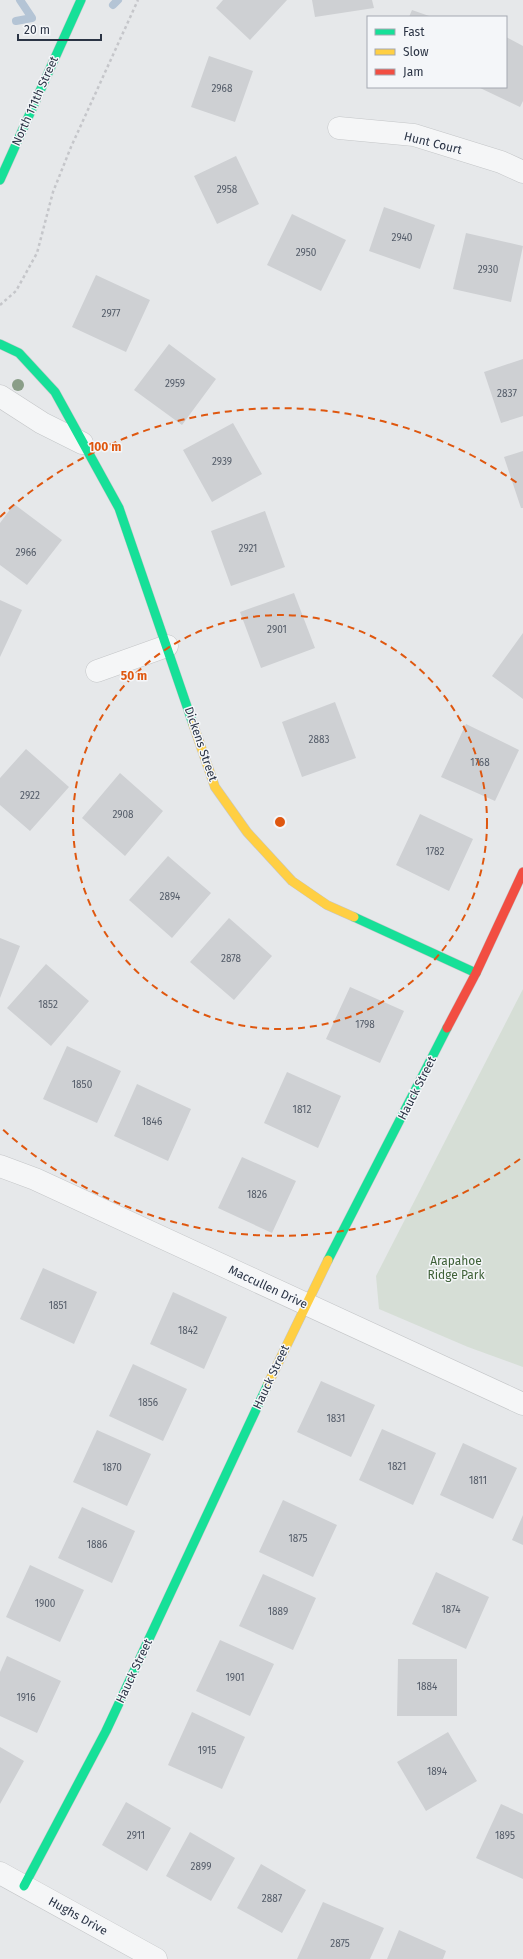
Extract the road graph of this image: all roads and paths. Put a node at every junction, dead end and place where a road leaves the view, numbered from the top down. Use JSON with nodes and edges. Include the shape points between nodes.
{"nodes":[{"id":1,"x":81,"y":0,"type":"edge"},
{"id":2,"x":138,"y":0,"type":"edge"},
{"id":3,"x":339,"y":128,"type":"dead end"},
{"id":4,"x":523,"y":172,"type":"edge"},
{"id":5,"x":0,"y":180,"type":"edge"},
{"id":6,"x":0,"y":305,"type":"edge"},
{"id":7,"x":0,"y":344,"type":"edge"},
{"id":8,"x":0,"y":396,"type":"edge"},
{"id":9,"x":82,"y":443,"type":"junction"},
{"id":10,"x":167,"y":646,"type":"junction"},
{"id":11,"x":98,"y":671,"type":"dead end"},
{"id":12,"x":523,"y":872,"type":"edge"},
{"id":13,"x":476,"y":973,"type":"junction"},
{"id":14,"x":6,"y":1168,"type":"edge"},
{"id":15,"x":305,"y":1304,"type":"junction"},
{"id":16,"x":523,"y":1404,"type":"edge"},
{"id":17,"x":0,"y":1873,"type":"edge"},
{"id":18,"x":24,"y":1886,"type":"junction"},
{"id":19,"x":156,"y":1959,"type":"edge"}],
"edges":[{"from":1,"to":5,"type":"street","name":"North 111th Street"},
{"from":2,"to":6,"type":"path","via":[[53,192],[38,253],[16,291]]},
{"from":3,"to":4,"type":"street","name":"Hunt Court","via":[[414,135],[501,162]]},
{"from":7,"to":9,"type":"street","name":"Dickens Street","via":[[19,353],[56,392]]},
{"from":8,"to":9,"type":"street","via":[[42,423]]},
{"from":9,"to":10,"type":"street","name":"Dickens Street","via":[[119,508]]},
{"from":10,"to":11,"type":"street"},
{"from":10,"to":13,"type":"street","name":"Dickens Street","via":[[215,787],[247,832],[292,881],[327,904]]},
{"from":12,"to":13,"type":"street","name":"Hauck Street"},
{"from":13,"to":15,"type":"street","name":"Hauck Street"},
{"from":14,"to":15,"type":"street","name":"Maccullen Drive","via":[[36,1179]]},
{"from":15,"to":16,"type":"street","name":"Maccullen Drive"},
{"from":15,"to":18,"type":"street","name":"Hauck Street","via":[[106,1731]]},
{"from":17,"to":18,"type":"street","name":"Hughs Drive"},
{"from":18,"to":19,"type":"street","name":"Hughs Drive"}]}
